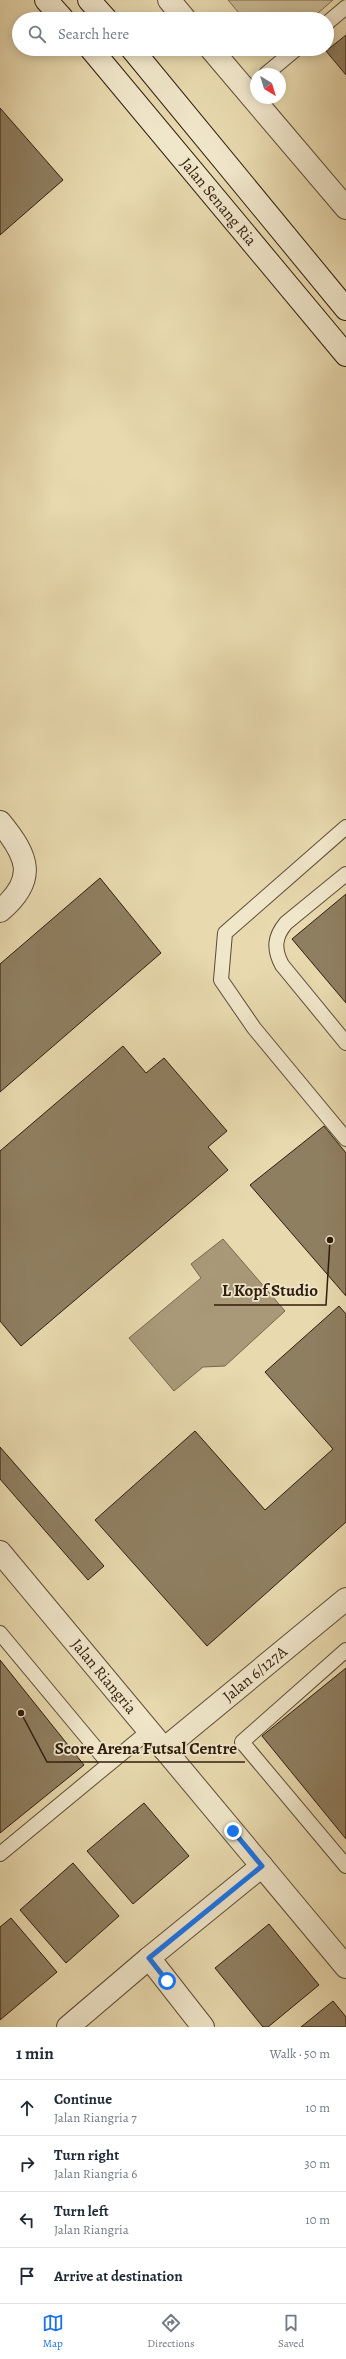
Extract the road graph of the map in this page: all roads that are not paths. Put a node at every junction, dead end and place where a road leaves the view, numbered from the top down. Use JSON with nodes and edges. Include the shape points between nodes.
{"nodes":[{"id":1,"x":46,"y":0,"type":"edge"},
{"id":2,"x":89,"y":0,"type":"edge"},
{"id":3,"x":169,"y":0,"type":"edge"},
{"id":4,"x":346,"y":7,"type":"edge"},
{"id":5,"x":57,"y":12,"type":"edge"},
{"id":6,"x":100,"y":12,"type":"edge"},
{"id":7,"x":179,"y":12,"type":"edge"},
{"id":8,"x":334,"y":17,"type":"edge"},
{"id":9,"x":97,"y":56,"type":"edge"},
{"id":10,"x":138,"y":56,"type":"edge"},
{"id":11,"x":218,"y":56,"type":"edge"},
{"id":12,"x":288,"y":56,"type":"edge"},
{"id":13,"x":273,"y":68,"type":"edge"},
{"id":14,"x":250,"y":86,"type":"edge"},
{"id":15,"x":264,"y":104,"type":"edge"},
{"id":16,"x":346,"y":208,"type":"edge"},
{"id":17,"x":346,"y":309,"type":"edge"},
{"id":18,"x":346,"y":355,"type":"edge"},
{"id":19,"x":0,"y":822,"type":"edge"},
{"id":20,"x":346,"y":828,"type":"edge"},
{"id":21,"x":346,"y":874,"type":"edge"},
{"id":22,"x":0,"y":911,"type":"edge"},
{"id":23,"x":346,"y":1043,"type":"edge"},
{"id":24,"x":346,"y":1139,"type":"edge"},
{"id":25,"x":0,"y":1552,"type":"edge"},
{"id":26,"x":346,"y":1598,"type":"edge"},
{"id":27,"x":0,"y":1633,"type":"edge"},
{"id":28,"x":346,"y":1650,"type":"edge"},
{"id":29,"x":150,"y":1731,"type":"junction"},
{"id":30,"x":164,"y":1749,"type":"junction"},
{"id":31,"x":109,"y":1764,"type":"junction"},
{"id":32,"x":0,"y":1854,"type":"edge"},
{"id":33,"x":262,"y":1866,"type":"junction"},
{"id":34,"x":346,"y":1866,"type":"edge"},
{"id":35,"x":149,"y":1958,"type":"junction"},
{"id":36,"x":345,"y":1963,"type":"edge"},
{"id":37,"x":68,"y":2027,"type":"edge"},
{"id":38,"x":203,"y":2027,"type":"edge"}],
"edges":[{"from":1,"to":5,"type":"street"},
{"from":2,"to":6,"type":"street"},
{"from":3,"to":7,"type":"street"},
{"from":4,"to":8,"type":"lane"},
{"from":9,"to":18,"type":"street","name":"Jalan Senang Ria"},
{"from":10,"to":17,"type":"street","name":"Jalan Senang Ria"},
{"from":11,"to":14,"type":"street"},
{"from":12,"to":13,"type":"lane"},
{"from":15,"to":16,"type":"street"},
{"from":19,"to":22,"type":"street","via":[[20,850],[26,868],[22,886]]},
{"from":20,"to":24,"type":"lane","via":[[225,933],[221,980],[254,1028]]},
{"from":21,"to":23,"type":"lane","via":[[286,923],[279,931],[275,942],[276,954],[282,964]]},
{"from":25,"to":29,"type":"street","name":"Jalan Riangria"},
{"from":26,"to":30,"type":"street","name":"Jalan 6/127A"},
{"from":27,"to":31,"type":"lane"},
{"from":28,"to":34,"type":"lane","via":[[242,1742]]},
{"from":29,"to":30,"type":"street","name":"Jalan Riangria"},
{"from":29,"to":31,"type":"lane"},
{"from":30,"to":33,"type":"street","name":"Jalan Riangria"},
{"from":31,"to":32,"type":"lane"},
{"from":33,"to":35,"type":"street"},
{"from":33,"to":36,"type":"street","name":"Jalan Riangria"},
{"from":35,"to":37,"type":"street"},
{"from":35,"to":38,"type":"street"}]}
